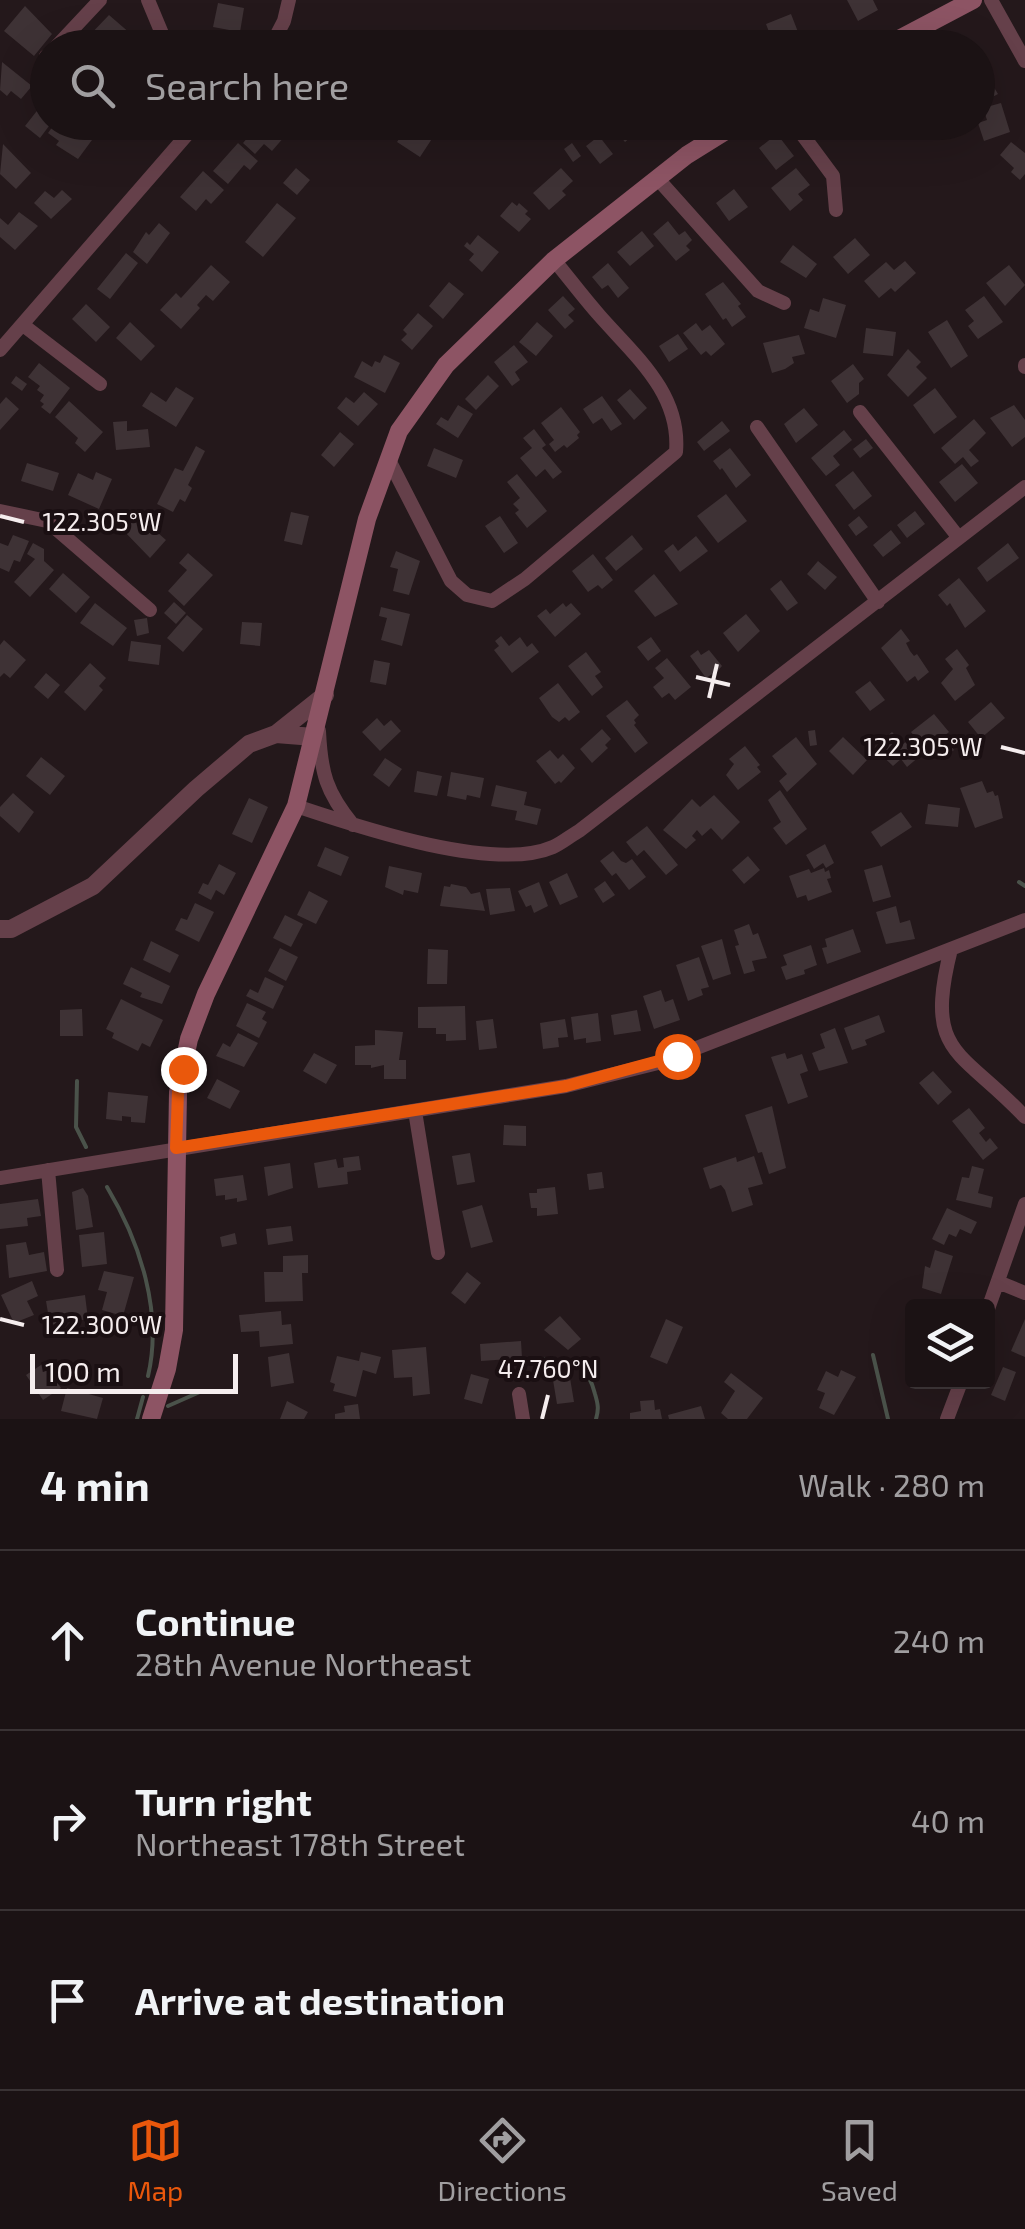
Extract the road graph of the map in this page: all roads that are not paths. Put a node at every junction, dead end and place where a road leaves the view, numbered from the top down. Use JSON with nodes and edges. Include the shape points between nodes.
{"nodes":[{"id":1,"x":100,"y":0,"type":"edge"},
{"id":2,"x":148,"y":0,"type":"edge"},
{"id":3,"x":289,"y":0,"type":"edge"},
{"id":4,"x":973,"y":0,"type":"edge"},
{"id":5,"x":990,"y":0,"type":"edge"},
{"id":6,"x":72,"y":30,"type":"edge"},
{"id":7,"x":160,"y":30,"type":"edge"},
{"id":8,"x":279,"y":30,"type":"edge"},
{"id":9,"x":916,"y":30,"type":"edge"},
{"id":10,"x":1025,"y":61,"type":"edge"},
{"id":11,"x":182,"y":140,"type":"edge"},
{"id":12,"x":711,"y":140,"type":"edge"},
{"id":13,"x":806,"y":140,"type":"edge"},
{"id":14,"x":657,"y":178,"type":"junction"},
{"id":15,"x":836,"y":210,"type":"dead end"},
{"id":16,"x":554,"y":260,"type":"junction"},
{"id":17,"x":784,"y":303,"type":"dead end"},
{"id":18,"x":23,"y":325,"type":"junction"},
{"id":19,"x":0,"y":350,"type":"edge"},
{"id":20,"x":100,"y":384,"type":"dead end"},
{"id":21,"x":860,"y":412,"type":"dead end"},
{"id":22,"x":756,"y":428,"type":"dead end"},
{"id":23,"x":389,"y":460,"type":"junction"},
{"id":24,"x":1025,"y":487,"type":"edge"},
{"id":25,"x":0,"y":511,"type":"edge"},
{"id":26,"x":959,"y":538,"type":"junction"},
{"id":27,"x":878,"y":602,"type":"junction"},
{"id":28,"x":150,"y":610,"type":"dead end"},
{"id":29,"x":325,"y":695,"type":"junction"},
{"id":30,"x":319,"y":718,"type":"junction"},
{"id":31,"x":276,"y":734,"type":"junction"},
{"id":32,"x":314,"y":736,"type":"junction"},
{"id":33,"x":296,"y":806,"type":"junction"},
{"id":34,"x":354,"y":826,"type":"junction"},
{"id":35,"x":1025,"y":920,"type":"edge"},
{"id":36,"x":0,"y":930,"type":"edge"},
{"id":37,"x":952,"y":949,"type":"junction"},
{"id":38,"x":415,"y":1111,"type":"junction"},
{"id":39,"x":1025,"y":1117,"type":"edge"},
{"id":40,"x":176,"y":1148,"type":"junction"},
{"id":41,"x":48,"y":1170,"type":"junction"},
{"id":42,"x":0,"y":1178,"type":"edge"},
{"id":43,"x":1025,"y":1204,"type":"edge"},
{"id":44,"x":438,"y":1253,"type":"dead end"},
{"id":45,"x":57,"y":1270,"type":"dead end"},
{"id":46,"x":998,"y":1282,"type":"junction"},
{"id":47,"x":1025,"y":1294,"type":"edge"},
{"id":48,"x":992,"y":1299,"type":"edge"},
{"id":49,"x":958,"y":1389,"type":"edge"},
{"id":50,"x":520,"y":1394,"type":"dead end"},
{"id":51,"x":152,"y":1419,"type":"edge"},
{"id":52,"x":523,"y":1419,"type":"edge"},
{"id":53,"x":946,"y":1419,"type":"edge"}],
"edges":[{"from":1,"to":6,"type":"street"},
{"from":2,"to":7,"type":"street"},
{"from":3,"to":8,"type":"street"},
{"from":4,"to":9,"type":"main road"},
{"from":5,"to":10,"type":"street"},
{"from":11,"to":18,"type":"street"},
{"from":12,"to":14,"type":"main road"},
{"from":13,"to":15,"type":"street","via":[[833,176]]},
{"from":14,"to":16,"type":"main road"},
{"from":14,"to":17,"type":"street","via":[[758,290]]},
{"from":16,"to":23,"type":"main road","via":[[446,364],[400,431]]},
{"from":16,"to":23,"type":"street","via":[[658,385],[672,408],[676,452],[492,602],[467,595],[450,580]]},
{"from":18,"to":19,"type":"street"},
{"from":18,"to":20,"type":"street"},
{"from":21,"to":26,"type":"street"},
{"from":22,"to":27,"type":"street"},
{"from":23,"to":29,"type":"main road","via":[[367,520]]},
{"from":24,"to":26,"type":"street"},
{"from":25,"to":28,"type":"street","via":[[47,521]]},
{"from":26,"to":27,"type":"street"},
{"from":27,"to":34,"type":"street","via":[[552,848],[486,853]]},
{"from":29,"to":30,"type":"main road"},
{"from":29,"to":31,"type":"street"},
{"from":30,"to":32,"type":"main road"},
{"from":30,"to":34,"type":"street","via":[[324,782]]},
{"from":31,"to":32,"type":"street"},
{"from":31,"to":36,"type":"street","via":[[250,744],[92,886]]},
{"from":32,"to":33,"type":"main road"},
{"from":33,"to":34,"type":"street"},
{"from":33,"to":40,"type":"main road","via":[[190,1039],[178,1092]]},
{"from":35,"to":37,"type":"street"},
{"from":37,"to":38,"type":"street","via":[[658,1063]]},
{"from":37,"to":39,"type":"street","via":[[941,990],[943,1031],[953,1049]]},
{"from":38,"to":40,"type":"street"},
{"from":38,"to":44,"type":"street"},
{"from":40,"to":41,"type":"street"},
{"from":40,"to":51,"type":"main road","via":[[174,1330]]},
{"from":41,"to":42,"type":"street"},
{"from":41,"to":45,"type":"street"},
{"from":43,"to":46,"type":"street"},
{"from":46,"to":47,"type":"street"},
{"from":46,"to":48,"type":"street"},
{"from":49,"to":53,"type":"street"},
{"from":50,"to":52,"type":"street"}]}
